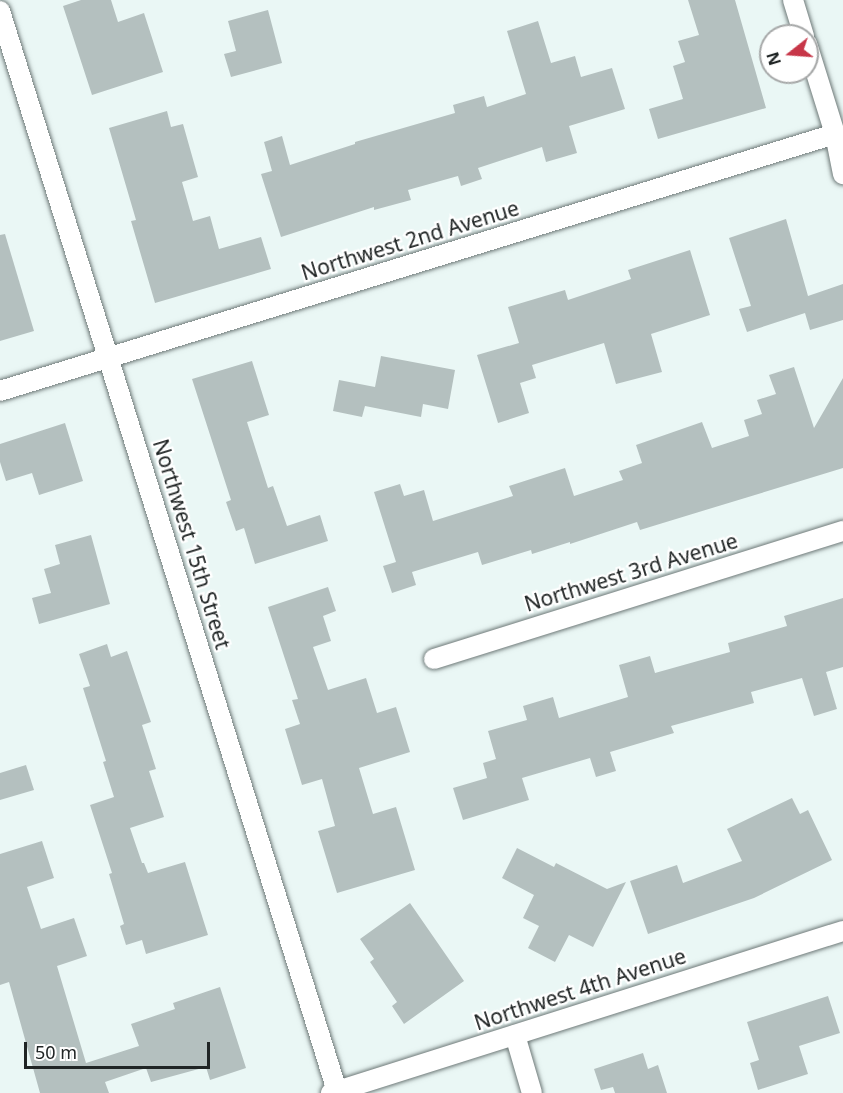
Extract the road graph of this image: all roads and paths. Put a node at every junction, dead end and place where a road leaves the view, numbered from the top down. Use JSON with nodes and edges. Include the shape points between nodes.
{"nodes":[{"id":1,"x":793,"y":0,"type":"edge"},
{"id":2,"x":0,"y":11,"type":"edge"},
{"id":3,"x":800,"y":24,"type":"edge"},
{"id":4,"x":819,"y":83,"type":"edge"},
{"id":5,"x":835,"y":134,"type":"junction"},
{"id":6,"x":843,"y":174,"type":"edge"},
{"id":7,"x":109,"y":358,"type":"junction"},
{"id":8,"x":0,"y":391,"type":"edge"},
{"id":9,"x":843,"y":531,"type":"edge"},
{"id":10,"x":434,"y":659,"type":"dead end"},
{"id":11,"x":843,"y":931,"type":"edge"},
{"id":12,"x":515,"y":1035,"type":"junction"},
{"id":13,"x":334,"y":1092,"type":"edge"},
{"id":14,"x":532,"y":1093,"type":"edge"}],
"edges":[{"from":1,"to":3,"type":"street"},
{"from":2,"to":7,"type":"street","name":"Northwest 15th Street"},
{"from":4,"to":5,"type":"street"},
{"from":5,"to":6,"type":"street"},
{"from":5,"to":7,"type":"street","name":"Northwest 2nd Avenue"},
{"from":7,"to":8,"type":"street","name":"Northwest 2nd Avenue"},
{"from":7,"to":13,"type":"street","name":"Northwest 15th Street"},
{"from":9,"to":10,"type":"street","name":"Northwest 3rd Avenue"},
{"from":11,"to":12,"type":"street","name":"Northwest 4th Avenue"},
{"from":12,"to":13,"type":"street","name":"Northwest 4th Avenue"},
{"from":12,"to":14,"type":"street"}]}
